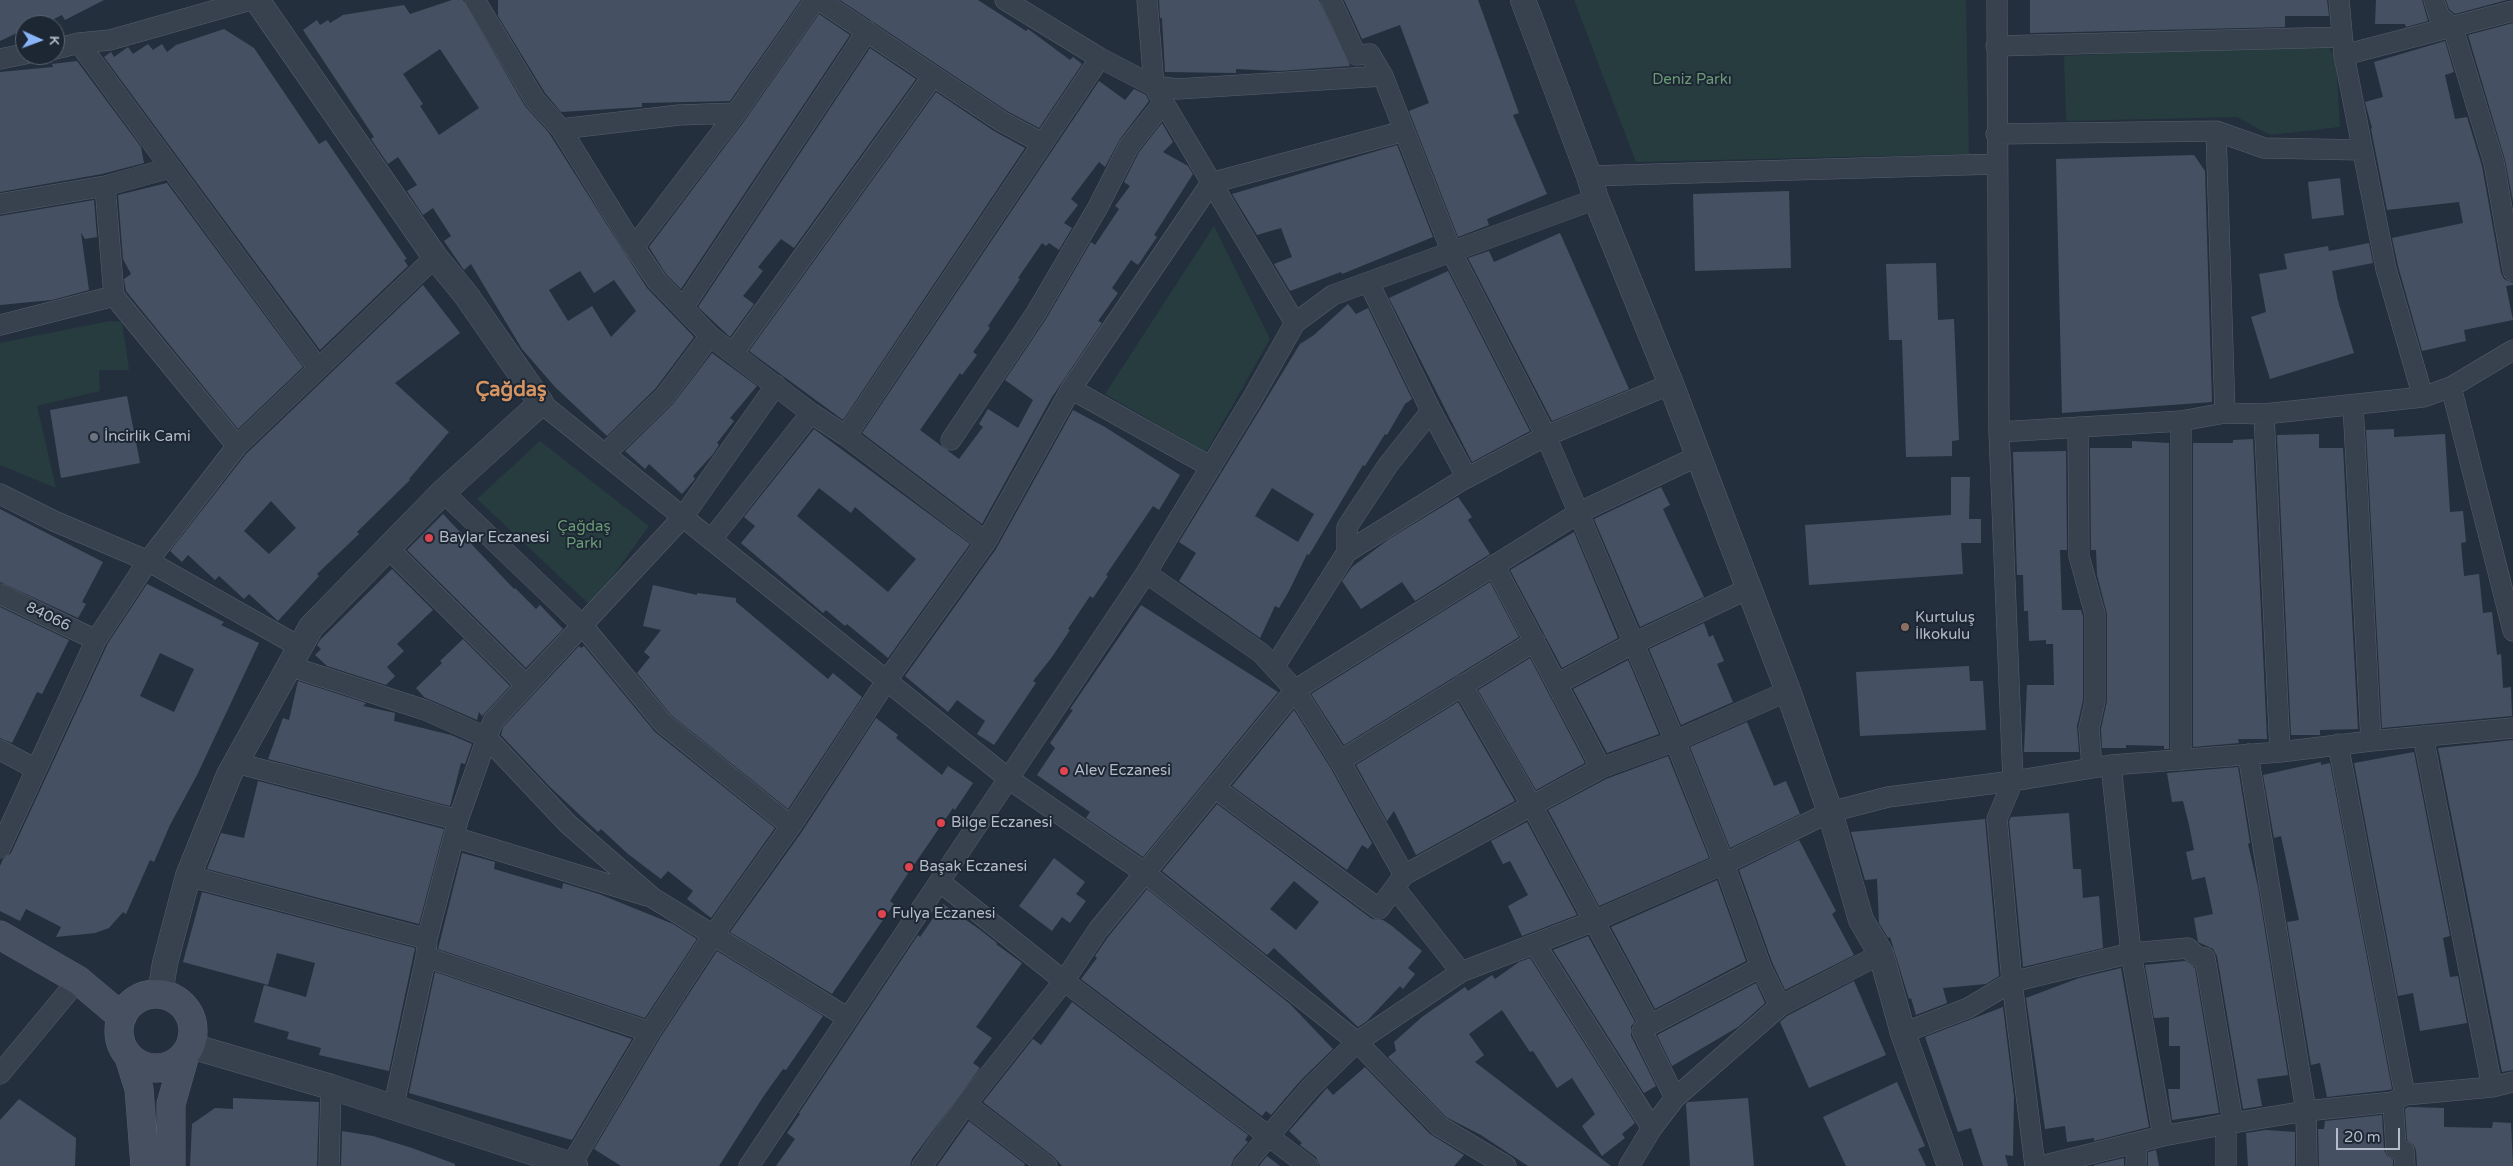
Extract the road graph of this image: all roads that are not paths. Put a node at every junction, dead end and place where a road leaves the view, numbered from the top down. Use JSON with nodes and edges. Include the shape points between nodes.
{"nodes":[{"id":1,"x":251,"y":0,"type":"edge"},
{"id":2,"x":257,"y":0,"type":"edge"},
{"id":3,"x":475,"y":0,"type":"edge"},
{"id":4,"x":814,"y":0,"type":"edge"},
{"id":5,"x":819,"y":0,"type":"edge"},
{"id":6,"x":1005,"y":0,"type":"edge"},
{"id":7,"x":1148,"y":0,"type":"edge"},
{"id":8,"x":1331,"y":0,"type":"edge"},
{"id":9,"x":1523,"y":0,"type":"edge"},
{"id":10,"x":1997,"y":0,"type":"edge"},
{"id":11,"x":2340,"y":0,"type":"edge"},
{"id":12,"x":2434,"y":0,"type":"edge"},
{"id":13,"x":2513,"y":11,"type":"edge"},
{"id":14,"x":2453,"y":28,"type":"junction"},
{"id":15,"x":867,"y":31,"type":"junction"},
{"id":16,"x":79,"y":43,"type":"junction"},
{"id":17,"x":65,"y":46,"type":"edge"},
{"id":18,"x":1996,"y":46,"type":"junction"},
{"id":19,"x":2343,"y":46,"type":"junction"},
{"id":20,"x":15,"y":56,"type":"edge"},
{"id":21,"x":0,"y":58,"type":"edge"},
{"id":22,"x":1100,"y":58,"type":"junction"},
{"id":23,"x":933,"y":76,"type":"junction"},
{"id":24,"x":1383,"y":76,"type":"junction"},
{"id":25,"x":1159,"y":94,"type":"junction"},
{"id":26,"x":736,"y":113,"type":"junction"},
{"id":27,"x":561,"y":128,"type":"junction"},
{"id":28,"x":1404,"y":131,"type":"junction"},
{"id":29,"x":2216,"y":131,"type":"junction"},
{"id":30,"x":1996,"y":134,"type":"junction"},
{"id":31,"x":1042,"y":143,"type":"junction"},
{"id":32,"x":2362,"y":150,"type":"junction"},
{"id":33,"x":1997,"y":164,"type":"junction"},
{"id":34,"x":170,"y":168,"type":"junction"},
{"id":35,"x":1589,"y":176,"type":"junction"},
{"id":36,"x":1211,"y":183,"type":"junction"},
{"id":37,"x":105,"y":186,"type":"junction"},
{"id":38,"x":1596,"y":200,"type":"junction"},
{"id":39,"x":0,"y":204,"type":"edge"},
{"id":40,"x":634,"y":247,"type":"junction"},
{"id":41,"x":1452,"y":253,"type":"junction"},
{"id":42,"x":435,"y":256,"type":"junction"},
{"id":43,"x":2513,"y":271,"type":"edge"},
{"id":44,"x":1369,"y":283,"type":"junction"},
{"id":45,"x":114,"y":296,"type":"junction"},
{"id":46,"x":683,"y":308,"type":"junction"},
{"id":47,"x":1295,"y":323,"type":"junction"},
{"id":48,"x":0,"y":324,"type":"edge"},
{"id":49,"x":710,"y":336,"type":"junction"},
{"id":50,"x":2513,"y":350,"type":"edge"},
{"id":51,"x":734,"y":352,"type":"junction"},
{"id":52,"x":318,"y":368,"type":"junction"},
{"id":53,"x":1671,"y":384,"type":"junction"},
{"id":54,"x":776,"y":385,"type":"junction"},
{"id":55,"x":2451,"y":387,"type":"junction"},
{"id":56,"x":1071,"y":389,"type":"junction"},
{"id":57,"x":2423,"y":397,"type":"junction"},
{"id":58,"x":541,"y":403,"type":"junction"},
{"id":59,"x":2354,"y":406,"type":"junction"},
{"id":60,"x":1430,"y":411,"type":"junction"},
{"id":61,"x":2225,"y":413,"type":"junction"},
{"id":62,"x":811,"y":414,"type":"junction"},
{"id":63,"x":2264,"y":414,"type":"junction"},
{"id":64,"x":2181,"y":421,"type":"junction"},
{"id":65,"x":2078,"y":427,"type":"junction"},
{"id":66,"x":1999,"y":432,"type":"junction"},
{"id":67,"x":846,"y":436,"type":"junction"},
{"id":68,"x":1546,"y":436,"type":"junction"},
{"id":69,"x":951,"y":440,"type":"dead end"},
{"id":70,"x":237,"y":446,"type":"junction"},
{"id":71,"x":606,"y":453,"type":"junction"},
{"id":72,"x":1698,"y":456,"type":"junction"},
{"id":73,"x":1211,"y":467,"type":"junction"},
{"id":74,"x":1467,"y":478,"type":"junction"},
{"id":75,"x":443,"y":492,"type":"junction"},
{"id":76,"x":0,"y":494,"type":"edge"},
{"id":77,"x":1580,"y":512,"type":"junction"},
{"id":78,"x":683,"y":518,"type":"junction"},
{"id":79,"x":712,"y":540,"type":"junction"},
{"id":80,"x":986,"y":542,"type":"junction"},
{"id":81,"x":388,"y":548,"type":"junction"},
{"id":82,"x":1347,"y":552,"type":"junction"},
{"id":83,"x":148,"y":561,"type":"junction"},
{"id":84,"x":1494,"y":565,"type":"junction"},
{"id":85,"x":1146,"y":573,"type":"junction"},
{"id":86,"x":1750,"y":588,"type":"junction"},
{"id":87,"x":0,"y":594,"type":"edge"},
{"id":88,"x":583,"y":626,"type":"junction"},
{"id":89,"x":2513,"y":630,"type":"edge"},
{"id":90,"x":96,"y":640,"type":"junction"},
{"id":91,"x":1535,"y":641,"type":"junction"},
{"id":92,"x":1632,"y":644,"type":"junction"},
{"id":93,"x":295,"y":657,"type":"junction"},
{"id":94,"x":1274,"y":666,"type":"junction"},
{"id":95,"x":887,"y":680,"type":"junction"},
{"id":96,"x":1557,"y":684,"type":"junction"},
{"id":97,"x":526,"y":685,"type":"junction"},
{"id":98,"x":1462,"y":685,"type":"junction"},
{"id":99,"x":1296,"y":690,"type":"junction"},
{"id":100,"x":1788,"y":691,"type":"junction"},
{"id":101,"x":2513,"y":728,"type":"edge"},
{"id":102,"x":2424,"y":736,"type":"junction"},
{"id":103,"x":486,"y":737,"type":"junction"},
{"id":104,"x":1675,"y":741,"type":"junction"},
{"id":105,"x":2371,"y":741,"type":"junction"},
{"id":106,"x":2338,"y":744,"type":"junction"},
{"id":107,"x":0,"y":750,"type":"edge"},
{"id":108,"x":2280,"y":752,"type":"junction"},
{"id":109,"x":2248,"y":754,"type":"junction"},
{"id":110,"x":2180,"y":760,"type":"junction"},
{"id":111,"x":1340,"y":761,"type":"junction"},
{"id":112,"x":236,"y":763,"type":"junction"},
{"id":113,"x":2102,"y":766,"type":"junction"},
{"id":114,"x":1601,"y":768,"type":"junction"},
{"id":115,"x":36,"y":770,"type":"junction"},
{"id":116,"x":1009,"y":779,"type":"junction"},
{"id":117,"x":2013,"y":780,"type":"junction"},
{"id":118,"x":1216,"y":788,"type":"junction"},
{"id":119,"x":1532,"y":806,"type":"junction"},
{"id":120,"x":1830,"y":812,"type":"junction"},
{"id":121,"x":791,"y":826,"type":"junction"},
{"id":122,"x":456,"y":829,"type":"junction"},
{"id":123,"x":0,"y":848,"type":"edge"},
{"id":124,"x":1724,"y":864,"type":"junction"},
{"id":125,"x":1145,"y":873,"type":"junction"},
{"id":126,"x":188,"y":876,"type":"junction"},
{"id":127,"x":1400,"y":881,"type":"junction"},
{"id":128,"x":940,"y":882,"type":"junction"},
{"id":129,"x":653,"y":898,"type":"junction"},
{"id":130,"x":1594,"y":921,"type":"junction"},
{"id":131,"x":714,"y":934,"type":"junction"},
{"id":132,"x":0,"y":935,"type":"edge"},
{"id":133,"x":1535,"y":944,"type":"junction"},
{"id":134,"x":427,"y":948,"type":"junction"},
{"id":135,"x":2131,"y":953,"type":"junction"},
{"id":136,"x":1882,"y":954,"type":"junction"},
{"id":137,"x":1761,"y":967,"type":"junction"},
{"id":138,"x":1461,"y":972,"type":"junction"},
{"id":139,"x":78,"y":980,"type":"junction"},
{"id":140,"x":1064,"y":981,"type":"junction"},
{"id":141,"x":2012,"y":982,"type":"junction"},
{"id":142,"x":160,"y":994,"type":"junction"},
{"id":143,"x":1780,"y":1006,"type":"junction"},
{"id":144,"x":122,"y":1017,"type":"junction"},
{"id":145,"x":848,"y":1018,"type":"junction"},
{"id":146,"x":1650,"y":1025,"type":"junction"},
{"id":147,"x":650,"y":1032,"type":"junction"},
{"id":148,"x":1903,"y":1033,"type":"junction"},
{"id":149,"x":1357,"y":1042,"type":"junction"},
{"id":150,"x":188,"y":1050,"type":"junction"},
{"id":151,"x":129,"y":1057,"type":"junction"},
{"id":152,"x":0,"y":1074,"type":"edge"},
{"id":153,"x":2513,"y":1082,"type":"edge"},
{"id":154,"x":331,"y":1087,"type":"junction"},
{"id":155,"x":2492,"y":1087,"type":"junction"},
{"id":156,"x":1675,"y":1098,"type":"junction"},
{"id":157,"x":2399,"y":1098,"type":"junction"},
{"id":158,"x":966,"y":1104,"type":"junction"},
{"id":159,"x":393,"y":1109,"type":"junction"},
{"id":160,"x":2306,"y":1111,"type":"junction"},
{"id":161,"x":2229,"y":1125,"type":"junction"},
{"id":162,"x":1652,"y":1128,"type":"junction"},
{"id":163,"x":1268,"y":1135,"type":"junction"},
{"id":164,"x":2164,"y":1136,"type":"junction"},
{"id":165,"x":2137,"y":1143,"type":"junction"},
{"id":166,"x":573,"y":1165,"type":"edge"},
{"id":167,"x":145,"y":1166,"type":"edge"},
{"id":168,"x":171,"y":1166,"type":"edge"},
{"id":169,"x":329,"y":1166,"type":"edge"},
{"id":170,"x":749,"y":1166,"type":"edge"},
{"id":171,"x":922,"y":1166,"type":"edge"},
{"id":172,"x":1047,"y":1166,"type":"edge"},
{"id":173,"x":1243,"y":1166,"type":"edge"},
{"id":174,"x":1308,"y":1166,"type":"edge"},
{"id":175,"x":1506,"y":1166,"type":"edge"},
{"id":176,"x":1629,"y":1166,"type":"edge"},
{"id":177,"x":1950,"y":1166,"type":"edge"},
{"id":178,"x":2035,"y":1166,"type":"edge"},
{"id":179,"x":2041,"y":1166,"type":"edge"},
{"id":180,"x":2136,"y":1166,"type":"edge"},
{"id":181,"x":2226,"y":1166,"type":"edge"},
{"id":182,"x":2307,"y":1166,"type":"edge"},
{"id":183,"x":2405,"y":1166,"type":"edge"}],
"edges":[{"from":1,"to":16,"type":"street","via":[[110,40]]},
{"from":2,"to":42,"type":"street"},
{"from":3,"to":27,"type":"street","via":[[535,100]]},
{"from":4,"to":26,"type":"street"},
{"from":5,"to":15,"type":"street"},
{"from":6,"to":22,"type":"street"},
{"from":7,"to":25,"type":"street"},
{"from":8,"to":24,"type":"street","via":[[1356,55],[1370,54]]},
{"from":9,"to":35,"type":"street"},
{"from":10,"to":18,"type":"street"},
{"from":11,"to":19,"type":"street"},
{"from":12,"to":14,"type":"street","via":[[2439,16]]},
{"from":13,"to":14,"type":"street"},
{"from":14,"to":19,"type":"street"},
{"from":14,"to":43,"type":"street","via":[[2494,163]]},
{"from":15,"to":23,"type":"street"},
{"from":15,"to":46,"type":"street"},
{"from":16,"to":17,"type":"street"},
{"from":16,"to":34,"type":"street"},
{"from":18,"to":19,"type":"street"},
{"from":18,"to":30,"type":"street"},
{"from":19,"to":32,"type":"street"},
{"from":20,"to":21,"type":"street"},
{"from":22,"to":25,"type":"street"},
{"from":22,"to":31,"type":"street"},
{"from":23,"to":31,"type":"street"},
{"from":23,"to":51,"type":"street"},
{"from":24,"to":25,"type":"street","via":[[1178,89]]},
{"from":24,"to":28,"type":"street"},
{"from":25,"to":36,"type":"street"},
{"from":25,"to":69,"type":"street","via":[[1036,314]]},
{"from":26,"to":27,"type":"street","via":[[679,115]]},
{"from":26,"to":40,"type":"street"},
{"from":27,"to":40,"type":"street"},
{"from":28,"to":36,"type":"street"},
{"from":28,"to":41,"type":"street"},
{"from":29,"to":30,"type":"street"},
{"from":29,"to":32,"type":"street","via":[[2264,148]]},
{"from":29,"to":61,"type":"street"},
{"from":30,"to":33,"type":"street"},
{"from":31,"to":67,"type":"street"},
{"from":32,"to":57,"type":"street","via":[[2386,269]]},
{"from":33,"to":35,"type":"street"},
{"from":33,"to":66,"type":"street"},
{"from":34,"to":37,"type":"street"},
{"from":34,"to":52,"type":"street"},
{"from":35,"to":38,"type":"street"},
{"from":36,"to":47,"type":"street"},
{"from":36,"to":56,"type":"street"},
{"from":37,"to":39,"type":"street"},
{"from":37,"to":45,"type":"street"},
{"from":38,"to":41,"type":"street"},
{"from":38,"to":53,"type":"street"},
{"from":40,"to":46,"type":"street","via":[[657,281]]},
{"from":41,"to":44,"type":"street"},
{"from":41,"to":68,"type":"street"},
{"from":42,"to":52,"type":"street"},
{"from":42,"to":58,"type":"street"},
{"from":44,"to":47,"type":"street","via":[[1333,295]]},
{"from":44,"to":60,"type":"street"},
{"from":45,"to":48,"type":"street"},
{"from":45,"to":70,"type":"street"},
{"from":46,"to":49,"type":"street"},
{"from":47,"to":73,"type":"street"},
{"from":49,"to":51,"type":"street"},
{"from":49,"to":71,"type":"street","via":[[665,396]]},
{"from":50,"to":55,"type":"street"},
{"from":51,"to":54,"type":"street"},
{"from":52,"to":70,"type":"street"},
{"from":53,"to":68,"type":"street"},
{"from":53,"to":72,"type":"street"},
{"from":54,"to":62,"type":"street"},
{"from":54,"to":78,"type":"street"},
{"from":55,"to":57,"type":"street"},
{"from":55,"to":89,"type":"street"},
{"from":56,"to":73,"type":"street"},
{"from":56,"to":80,"type":"street"},
{"from":57,"to":59,"type":"street"},
{"from":58,"to":71,"type":"street"},
{"from":58,"to":75,"type":"street"},
{"from":59,"to":63,"type":"street"},
{"from":59,"to":105,"type":"street"},
{"from":60,"to":74,"type":"street"},
{"from":60,"to":82,"type":"street","via":[[1388,465],[1347,527]]},
{"from":61,"to":63,"type":"street"},
{"from":61,"to":64,"type":"street"},
{"from":62,"to":67,"type":"street"},
{"from":62,"to":79,"type":"street"},
{"from":63,"to":108,"type":"street"},
{"from":64,"to":65,"type":"street"},
{"from":64,"to":110,"type":"street"},
{"from":65,"to":66,"type":"street"},
{"from":65,"to":113,"type":"street","via":[[2079,556],[2095,614],[2095,701],[2089,728]]},
{"from":66,"to":117,"type":"street"},
{"from":67,"to":80,"type":"street"},
{"from":68,"to":74,"type":"street"},
{"from":68,"to":77,"type":"street"},
{"from":70,"to":83,"type":"street"},
{"from":71,"to":78,"type":"street"},
{"from":72,"to":77,"type":"street"},
{"from":72,"to":86,"type":"street"},
{"from":73,"to":85,"type":"street"},
{"from":74,"to":82,"type":"street"},
{"from":75,"to":81,"type":"street"},
{"from":75,"to":88,"type":"street"},
{"from":76,"to":83,"type":"street"},
{"from":77,"to":84,"type":"street"},
{"from":77,"to":92,"type":"street"},
{"from":78,"to":79,"type":"street"},
{"from":78,"to":88,"type":"street"},
{"from":79,"to":95,"type":"street"},
{"from":80,"to":95,"type":"street"},
{"from":81,"to":93,"type":"street","via":[[311,628]]},
{"from":81,"to":97,"type":"street"},
{"from":82,"to":94,"type":"street"},
{"from":83,"to":90,"type":"street"},
{"from":83,"to":93,"type":"street"},
{"from":84,"to":91,"type":"street"},
{"from":84,"to":99,"type":"street"},
{"from":85,"to":94,"type":"street","via":[[1261,653]]},
{"from":85,"to":116,"type":"street"},
{"from":86,"to":92,"type":"street"},
{"from":86,"to":100,"type":"street"},
{"from":87,"to":90,"type":"street","name":"84066"},
{"from":88,"to":97,"type":"street"},
{"from":88,"to":121,"type":"street","via":[[663,723]]},
{"from":90,"to":115,"type":"street"},
{"from":91,"to":96,"type":"street"},
{"from":91,"to":98,"type":"street"},
{"from":92,"to":96,"type":"street"},
{"from":92,"to":104,"type":"street"},
{"from":93,"to":103,"type":"street"},
{"from":93,"to":112,"type":"street"},
{"from":94,"to":99,"type":"street"},
{"from":95,"to":116,"type":"street"},
{"from":95,"to":121,"type":"street"},
{"from":96,"to":114,"type":"street"},
{"from":97,"to":103,"type":"street","via":[[493,721]]},
{"from":98,"to":111,"type":"street"},
{"from":98,"to":119,"type":"street"},
{"from":99,"to":111,"type":"street"},
{"from":99,"to":118,"type":"street"},
{"from":100,"to":104,"type":"street"},
{"from":100,"to":120,"type":"street"},
{"from":101,"to":102,"type":"street"},
{"from":102,"to":105,"type":"street"},
{"from":102,"to":155,"type":"street"},
{"from":103,"to":122,"type":"street"},
{"from":103,"to":129,"type":"street","via":[[568,824]]},
{"from":104,"to":114,"type":"street"},
{"from":104,"to":124,"type":"street"},
{"from":105,"to":106,"type":"street"},
{"from":106,"to":108,"type":"street"},
{"from":106,"to":157,"type":"street"},
{"from":107,"to":115,"type":"street"},
{"from":108,"to":109,"type":"street"},
{"from":109,"to":110,"type":"street"},
{"from":109,"to":160,"type":"street"},
{"from":110,"to":113,"type":"street"},
{"from":111,"to":127,"type":"street"},
{"from":112,"to":122,"type":"street"},
{"from":112,"to":126,"type":"street"},
{"from":113,"to":117,"type":"street"},
{"from":113,"to":135,"type":"street"},
{"from":114,"to":119,"type":"street"},
{"from":115,"to":123,"type":"street"},
{"from":116,"to":125,"type":"street"},
{"from":116,"to":128,"type":"street"},
{"from":117,"to":120,"type":"street","via":[[1888,797]]},
{"from":117,"to":141,"type":"street","via":[[1997,819]]},
{"from":118,"to":125,"type":"street"},
{"from":118,"to":127,"type":"street","via":[[1379,908]]},
{"from":119,"to":127,"type":"street"},
{"from":119,"to":130,"type":"street"},
{"from":120,"to":124,"type":"street"},
{"from":120,"to":136,"type":"street","via":[[1861,920]]},
{"from":121,"to":131,"type":"street"},
{"from":122,"to":129,"type":"street"},
{"from":122,"to":134,"type":"street"},
{"from":124,"to":130,"type":"street"},
{"from":124,"to":137,"type":"street"},
{"from":125,"to":140,"type":"street","via":[[1098,930]]},
{"from":125,"to":149,"type":"street"},
{"from":126,"to":134,"type":"street"},
{"from":126,"to":142,"type":"street"},
{"from":127,"to":138,"type":"street"},
{"from":128,"to":140,"type":"street"},
{"from":128,"to":145,"type":"street"},
{"from":129,"to":131,"type":"street"},
{"from":130,"to":133,"type":"street"},
{"from":130,"to":146,"type":"street"},
{"from":131,"to":145,"type":"street"},
{"from":131,"to":147,"type":"street"},
{"from":132,"to":139,"type":"main road"},
{"from":133,"to":138,"type":"street"},
{"from":133,"to":162,"type":"street"},
{"from":134,"to":147,"type":"street"},
{"from":134,"to":159,"type":"street"},
{"from":135,"to":141,"type":"street"},
{"from":135,"to":161,"type":"street","via":[[2188,948],[2196,956],[2205,958]]},
{"from":135,"to":164,"type":"street"},
{"from":136,"to":143,"type":"street"},
{"from":136,"to":148,"type":"street"},
{"from":137,"to":143,"type":"street"},
{"from":137,"to":146,"type":"street"},
{"from":138,"to":149,"type":"street"},
{"from":139,"to":144,"type":"main road"},
{"from":139,"to":152,"type":"street"},
{"from":140,"to":158,"type":"street"},
{"from":140,"to":163,"type":"street"},
{"from":141,"to":148,"type":"street","via":[[1968,1008]]},
{"from":141,"to":178,"type":"street"},
{"from":142,"to":144,"type":"main road","via":[[144,995],[135,1000]]},
{"from":142,"to":150,"type":"main road","via":[[176,999],[190,1014],[194,1030]]},
{"from":143,"to":156,"type":"street"},
{"from":144,"to":151,"type":"main road","via":[[119,1038]]},
{"from":145,"to":170,"type":"street"},
{"from":146,"to":156,"type":"street","via":[[1642,1031]]},
{"from":147,"to":166,"type":"street"},
{"from":148,"to":177,"type":"street"},
{"from":149,"to":163,"type":"street"},
{"from":149,"to":175,"type":"street","via":[[1439,1126]]},
{"from":150,"to":151,"type":"main road","via":[[178,1062],[158,1069],[137,1064]]},
{"from":150,"to":154,"type":"street"},
{"from":150,"to":168,"type":"main road","via":[[171,1104]]},
{"from":151,"to":167,"type":"main road","via":[[139,1089]]},
{"from":153,"to":155,"type":"street"},
{"from":154,"to":159,"type":"street"},
{"from":154,"to":169,"type":"street"},
{"from":155,"to":157,"type":"street"},
{"from":156,"to":162,"type":"street"},
{"from":157,"to":160,"type":"street"},
{"from":157,"to":183,"type":"street","via":[[2396,1149],[2404,1151]]},
{"from":158,"to":171,"type":"street"},
{"from":158,"to":172,"type":"street"},
{"from":159,"to":166,"type":"street"},
{"from":160,"to":161,"type":"street"},
{"from":160,"to":182,"type":"street"},
{"from":161,"to":164,"type":"street"},
{"from":161,"to":181,"type":"street"},
{"from":162,"to":176,"type":"street"},
{"from":163,"to":173,"type":"street"},
{"from":163,"to":174,"type":"street"},
{"from":164,"to":165,"type":"street"},
{"from":165,"to":179,"type":"street"},
{"from":165,"to":180,"type":"street"}]}
